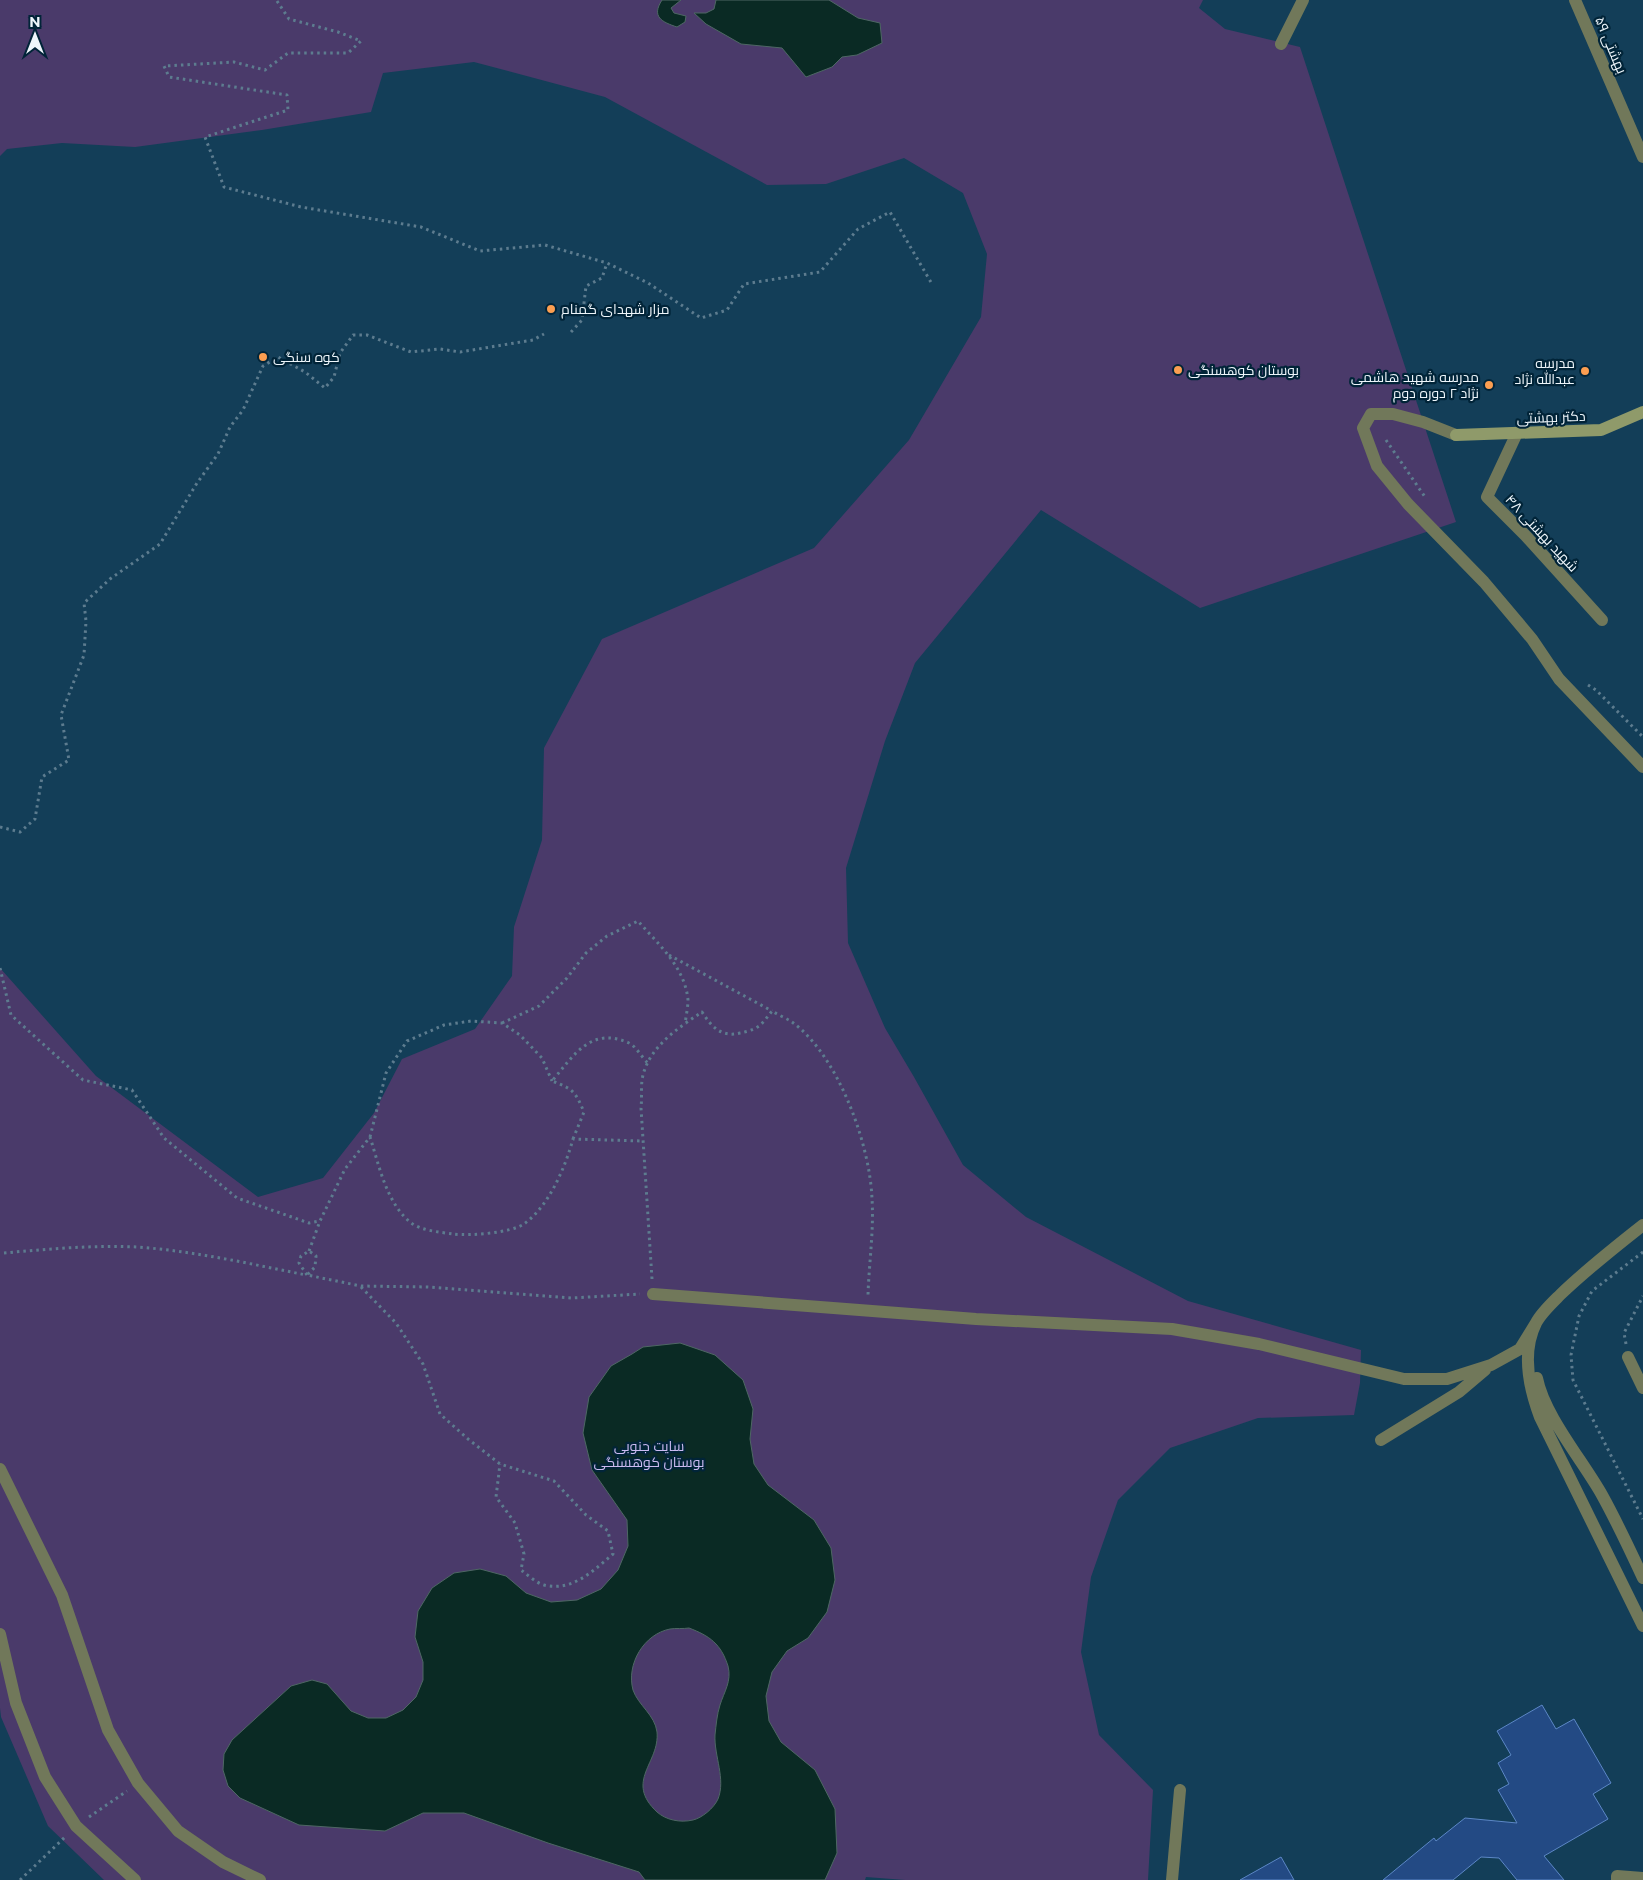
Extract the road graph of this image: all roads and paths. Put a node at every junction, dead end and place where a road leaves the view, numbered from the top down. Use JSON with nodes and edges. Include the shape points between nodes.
{"nodes":[{"id":1,"x":1303,"y":0,"type":"edge"},
{"id":2,"x":1576,"y":0,"type":"edge"},
{"id":3,"x":277,"y":1,"type":"edge"},
{"id":4,"x":1281,"y":44,"type":"dead end"},
{"id":5,"x":1643,"y":156,"type":"edge"},
{"id":6,"x":607,"y":263,"type":"junction"},
{"id":7,"x":932,"y":284,"type":"dead end"},
{"id":8,"x":572,"y":332,"type":"dead end"},
{"id":9,"x":544,"y":334,"type":"dead end"},
{"id":10,"x":1643,"y":412,"type":"edge"},
{"id":11,"x":1517,"y":433,"type":"junction"},
{"id":12,"x":1602,"y":620,"type":"dead end"},
{"id":13,"x":1643,"y":767,"type":"edge"},
{"id":14,"x":0,"y":827,"type":"edge"},
{"id":15,"x":667,"y":954,"type":"junction"},
{"id":16,"x":0,"y":968,"type":"edge"},
{"id":17,"x":772,"y":1011,"type":"junction"},
{"id":18,"x":502,"y":1023,"type":"junction"},
{"id":19,"x":685,"y":1024,"type":"junction"},
{"id":20,"x":648,"y":1063,"type":"junction"},
{"id":21,"x":552,"y":1081,"type":"junction"},
{"id":22,"x":370,"y":1137,"type":"junction"},
{"id":23,"x":573,"y":1139,"type":"junction"},
{"id":24,"x":643,"y":1141,"type":"junction"},
{"id":25,"x":320,"y":1221,"type":"junction"},
{"id":26,"x":1643,"y":1225,"type":"edge"},
{"id":27,"x":309,"y":1251,"type":"junction"},
{"id":28,"x":1643,"y":1252,"type":"edge"},
{"id":29,"x":4,"y":1253,"type":"dead end"},
{"id":30,"x":307,"y":1275,"type":"junction"},
{"id":31,"x":361,"y":1286,"type":"junction"},
{"id":32,"x":653,"y":1294,"type":"junction"},
{"id":33,"x":1643,"y":1296,"type":"edge"},
{"id":34,"x":867,"y":1310,"type":"junction"},
{"id":35,"x":1536,"y":1323,"type":"junction"},
{"id":36,"x":1628,"y":1356,"type":"joint"},
{"id":37,"x":1491,"y":1365,"type":"junction"},
{"id":38,"x":1643,"y":1388,"type":"edge"},
{"id":39,"x":1381,"y":1440,"type":"dead end"},
{"id":40,"x":500,"y":1464,"type":"junction"},
{"id":41,"x":0,"y":1469,"type":"edge"},
{"id":42,"x":1643,"y":1518,"type":"edge"},
{"id":43,"x":1643,"y":1578,"type":"edge"},
{"id":44,"x":1643,"y":1626,"type":"edge"},
{"id":45,"x":0,"y":1634,"type":"edge"},
{"id":46,"x":1180,"y":1790,"type":"dead end"},
{"id":47,"x":1643,"y":1878,"type":"edge"},
{"id":48,"x":135,"y":1880,"type":"edge"},
{"id":49,"x":260,"y":1880,"type":"edge"},
{"id":50,"x":1172,"y":1880,"type":"edge"},
{"id":51,"x":1617,"y":1880,"type":"edge"}],
"edges":[{"from":1,"to":4,"type":"street"},
{"from":2,"to":5,"type":"street","name":"بهشتی ۵۹"},
{"from":3,"to":6,"type":"path","via":[[289,19],[361,41],[348,53],[288,53],[265,70],[234,62],[164,66],[169,77],[287,95],[288,110],[205,137],[224,187],[301,207],[421,227],[480,251],[545,244]]},
{"from":6,"to":7,"type":"path","via":[[648,283],[701,318],[727,310],[744,284],[820,272],[858,229],[890,212]]},
{"from":6,"to":8,"type":"path","via":[[602,278],[586,286],[582,320]]},
{"from":9,"to":14,"type":"path","via":[[533,340],[460,352],[440,349],[411,352],[367,335],[353,335],[340,353],[334,377],[325,388],[278,357],[263,366],[244,410],[230,427],[218,454],[160,544],[110,579],[84,603],[84,655],[61,715],[70,760],[42,777],[35,819],[20,832]]},
{"from":10,"to":11,"type":"street","name":"دکتر بهشتی","via":[[1601,430]]},
{"from":11,"to":12,"type":"street","name":"شهید بهشتی ۴۸","via":[[1487,497]]},
{"from":11,"to":13,"type":"street","name":"دکتر بهشتی","via":[[1456,435],[1393,414],[1371,414],[1364,428],[1377,466],[1408,504],[1484,582],[1532,639],[1559,680]]},
{"from":15,"to":17,"type":"path"},
{"from":15,"to":18,"type":"path","via":[[638,921],[607,936],[586,953],[539,1006]]},
{"from":15,"to":19,"type":"path","via":[[682,976],[688,1001]]},
{"from":16,"to":25,"type":"path","via":[[11,1015],[83,1080],[132,1090],[164,1138],[237,1198],[308,1223]]},
{"from":17,"to":19,"type":"path","via":[[759,1026],[732,1035],[720,1032],[702,1012]]},
{"from":17,"to":34,"type":"path","via":[[792,1022],[812,1042],[850,1105],[867,1161],[872,1199]]},
{"from":18,"to":21,"type":"path","via":[[520,1035],[542,1058]]},
{"from":18,"to":22,"type":"path","via":[[471,1021],[444,1025],[407,1041],[386,1073]]},
{"from":19,"to":20,"type":"path","via":[[655,1050]]},
{"from":20,"to":21,"type":"path","via":[[631,1043],[602,1037],[579,1048]]},
{"from":20,"to":24,"type":"path","via":[[642,1079]]},
{"from":21,"to":23,"type":"path","via":[[569,1087],[584,1112]]},
{"from":22,"to":23,"type":"path","via":[[394,1203],[411,1223],[433,1231],[460,1235],[498,1232],[524,1224],[544,1203],[559,1180]]},
{"from":22,"to":25,"type":"path","via":[[345,1169]]},
{"from":23,"to":24,"type":"path"},
{"from":24,"to":32,"type":"path"},
{"from":25,"to":27,"type":"path"},
{"from":26,"to":35,"type":"street","via":[[1586,1270],[1550,1304]]},
{"from":27,"to":30,"type":"path","via":[[316,1256],[315,1267]]},
{"from":27,"to":30,"type":"path","via":[[301,1256],[299,1264]]},
{"from":28,"to":42,"type":"path","via":[[1592,1291],[1579,1316],[1571,1355],[1573,1380]]},
{"from":29,"to":30,"type":"path","via":[[137,1247],[223,1258]]},
{"from":30,"to":31,"type":"path"},
{"from":31,"to":32,"type":"path","via":[[428,1286],[571,1298]]},
{"from":31,"to":40,"type":"path","via":[[396,1323],[423,1364],[440,1414]]},
{"from":32,"to":34,"type":"street"},
{"from":33,"to":36,"type":"path","via":[[1624,1334]]},
{"from":34,"to":37,"type":"street","via":[[1172,1329],[1259,1344],[1404,1379],[1447,1379]]},
{"from":35,"to":37,"type":"street","via":[[1520,1349]]},
{"from":35,"to":43,"type":"street","via":[[1535,1367],[1540,1392],[1603,1496]]},
{"from":35,"to":44,"type":"street","via":[[1529,1347],[1531,1393]]},
{"from":36,"to":38,"type":"street"},
{"from":37,"to":39,"type":"street","via":[[1460,1392]]},
{"from":40,"to":40,"type":"path","via":[[554,1481],[586,1515],[608,1531],[613,1554],[568,1586],[543,1585],[521,1570],[524,1554],[514,1523],[496,1497]]},
{"from":41,"to":49,"type":"street","via":[[62,1595],[108,1730],[138,1783],[178,1831],[223,1862]]},
{"from":45,"to":48,"type":"street","via":[[16,1703],[44,1777],[76,1826]]},
{"from":46,"to":50,"type":"street"},
{"from":47,"to":51,"type":"street","via":[[1618,1876]]}]}
